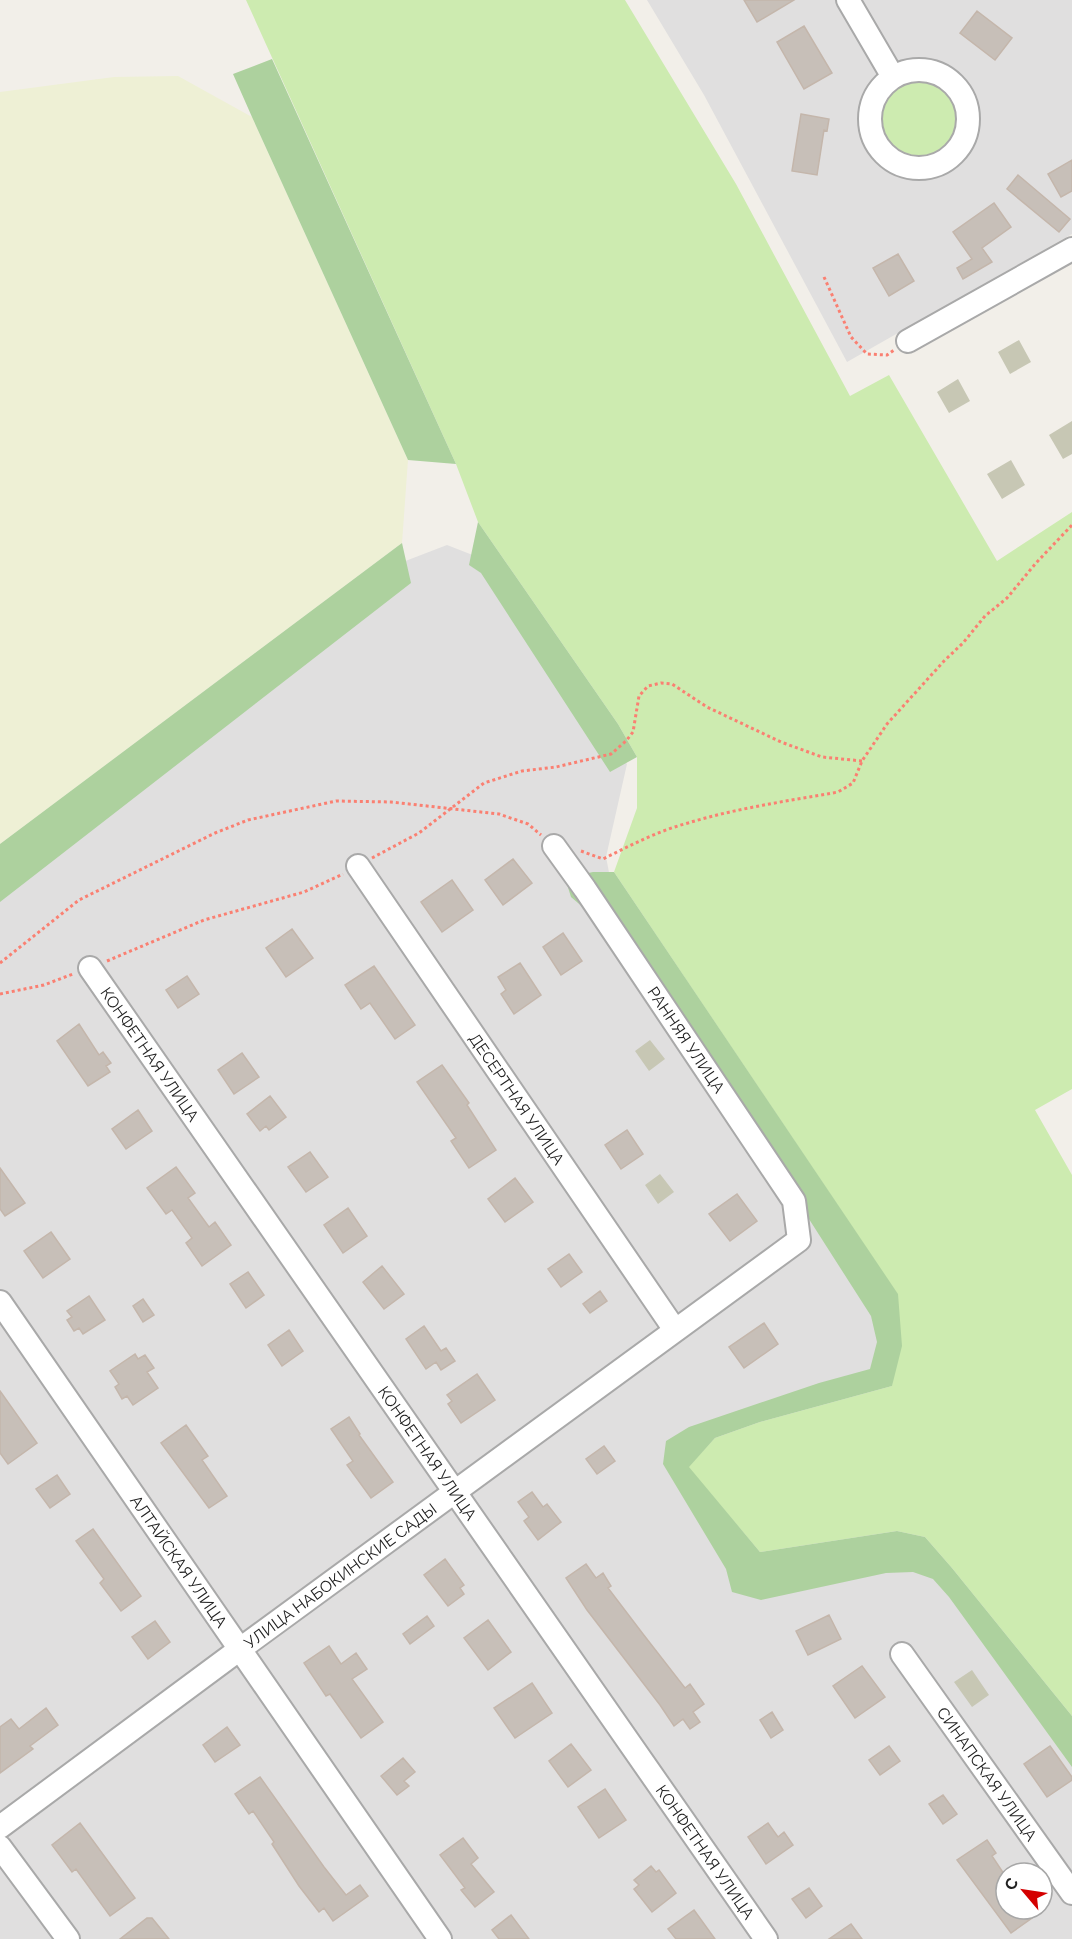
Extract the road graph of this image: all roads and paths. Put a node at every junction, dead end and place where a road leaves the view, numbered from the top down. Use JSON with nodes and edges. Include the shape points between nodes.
{"nodes":[{"id":1,"x":848,"y":0,"type":"edge"},
{"id":2,"x":894,"y":76,"type":"junction"},
{"id":3,"x":1072,"y":249,"type":"edge"},
{"id":4,"x":824,"y":277,"type":"dead end"},
{"id":5,"x":908,"y":341,"type":"joint"},
{"id":6,"x":1072,"y":525,"type":"edge"},
{"id":7,"x":862,"y":761,"type":"junction"},
{"id":8,"x":451,"y":809,"type":"junction"},
{"id":9,"x":554,"y":846,"type":"junction"},
{"id":10,"x":358,"y":866,"type":"junction"},
{"id":11,"x":0,"y":963,"type":"edge"},
{"id":12,"x":90,"y":968,"type":"junction"},
{"id":13,"x":0,"y":994,"type":"edge"},
{"id":14,"x":799,"y":1240,"type":"joint"},
{"id":15,"x":0,"y":1302,"type":"edge"},
{"id":16,"x":675,"y":1330,"type":"junction"},
{"id":17,"x":456,"y":1492,"type":"junction"},
{"id":18,"x":240,"y":1649,"type":"junction"},
{"id":19,"x":902,"y":1654,"type":"dead end"},
{"id":20,"x":0,"y":1827,"type":"edge"},
{"id":21,"x":0,"y":1847,"type":"edge"},
{"id":22,"x":1072,"y":1893,"type":"edge"},
{"id":23,"x":68,"y":1939,"type":"edge"},
{"id":24,"x":440,"y":1939,"type":"edge"},
{"id":25,"x":766,"y":1939,"type":"edge"}],
"edges":[{"from":1,"to":2,"type":"street"},
{"from":2,"to":2,"type":"street","via":[[873,100],[870,116],[878,146],[889,158],[919,168],[949,157],[960,145],[968,114],[954,84],[925,70],[909,70]]},
{"from":3,"to":5,"type":"street"},
{"from":4,"to":5,"type":"path","via":[[851,337],[867,354],[887,355]]},
{"from":6,"to":7,"type":"path","via":[[887,724]]},
{"from":7,"to":8,"type":"path","via":[[822,757],[781,742],[707,707],[672,684],[661,683],[648,686],[639,696],[633,732],[611,754],[522,771],[484,783]]},
{"from":7,"to":9,"type":"path","via":[[854,783],[838,792],[687,823],[649,836],[603,859]]},
{"from":8,"to":9,"type":"path","via":[[499,814],[528,824]]},
{"from":8,"to":10,"type":"path","via":[[419,833]]},
{"from":8,"to":11,"type":"path","via":[[336,801],[249,820],[78,900]]},
{"from":9,"to":14,"type":"street","name":"РАННЯЯ УЛИЦА","via":[[794,1201]]},
{"from":10,"to":12,"type":"path","via":[[304,892],[204,920]]},
{"from":10,"to":16,"type":"street","name":"ДЕСЕРТНАЯ УЛИЦА"},
{"from":12,"to":13,"type":"path","via":[[44,985]]},
{"from":12,"to":17,"type":"street","name":"КОНФЕТНАЯ УЛИЦА"},
{"from":14,"to":16,"type":"street","name":"УЛИЦА НАБОКИНСКИЕ САДЫ"},
{"from":15,"to":18,"type":"street","name":"АЛТАЙСКАЯ УЛИЦА"},
{"from":16,"to":17,"type":"street","name":"УЛИЦА НАБОКИНСКИЕ САДЫ"},
{"from":17,"to":18,"type":"street","name":"УЛИЦА НАБОКИНСКИЕ САДЫ"},
{"from":17,"to":25,"type":"street","name":"КОНФЕТНАЯ УЛИЦА"},
{"from":18,"to":20,"type":"street","name":"УЛИЦА НАБОКИНСКИЕ САДЫ"},
{"from":18,"to":24,"type":"street","name":"АЛТАЙСКАЯ УЛИЦА"},
{"from":19,"to":22,"type":"street","name":"СИНАПСКАЯ УЛИЦА"},
{"from":21,"to":23,"type":"street"}]}
